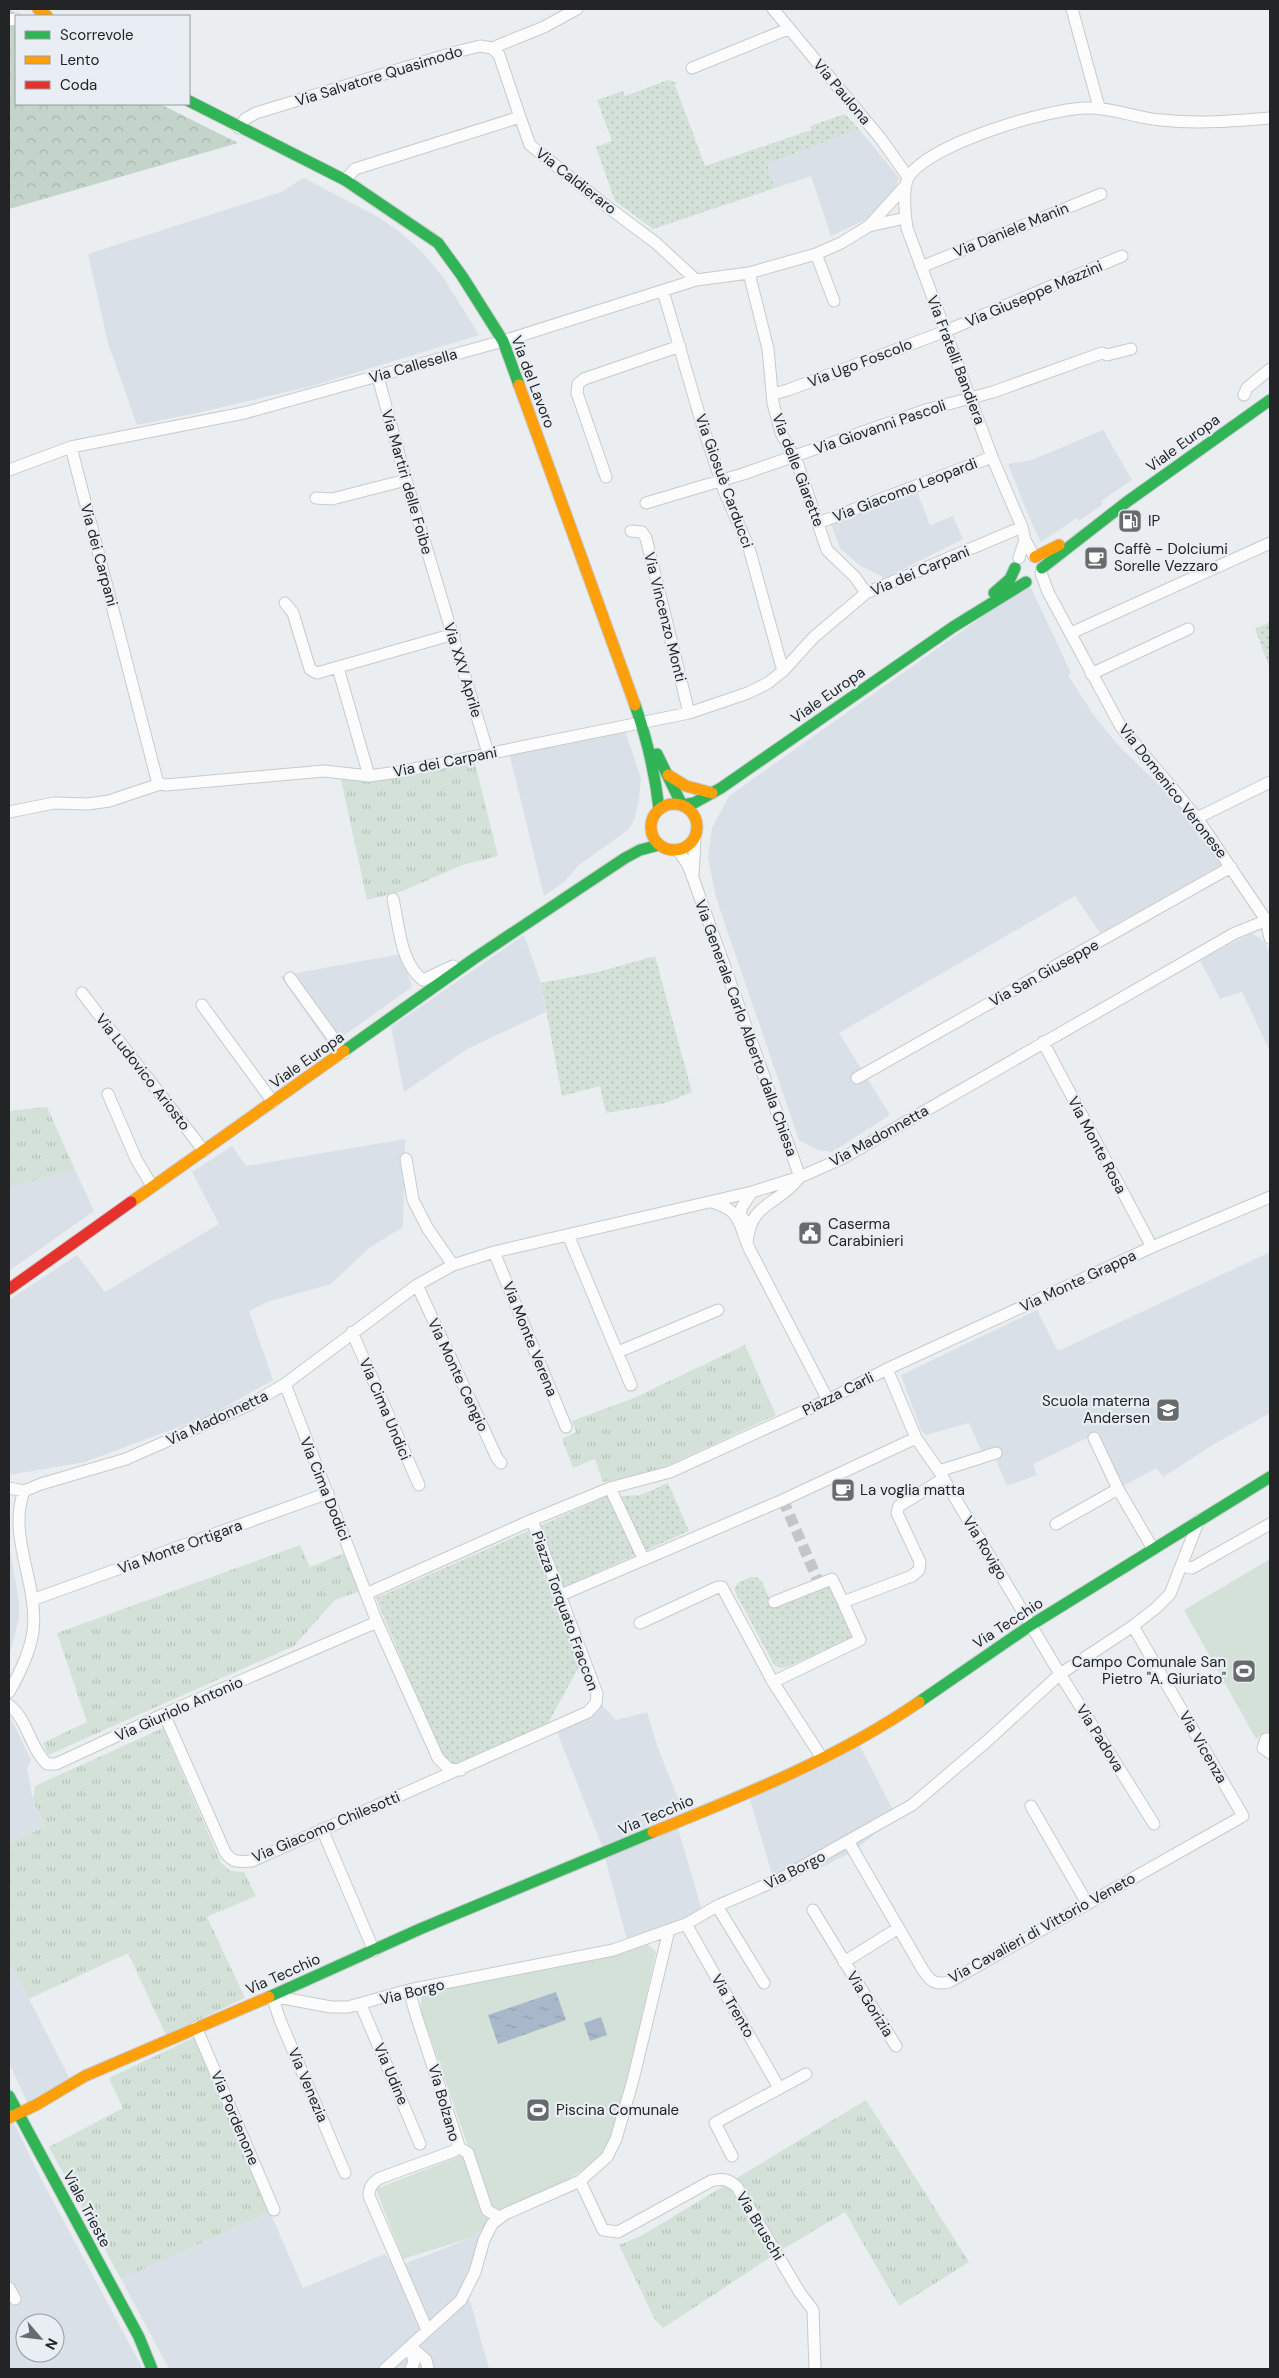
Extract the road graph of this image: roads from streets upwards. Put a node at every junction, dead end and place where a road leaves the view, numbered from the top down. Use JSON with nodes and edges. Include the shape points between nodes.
{"nodes":[{"id":1,"x":578,"y":9,"type":"edge"},
{"id":2,"x":774,"y":9,"type":"edge"},
{"id":3,"x":1072,"y":9,"type":"edge"},
{"id":4,"x":788,"y":28,"type":"junction"},
{"id":5,"x":492,"y":48,"type":"junction"},
{"id":6,"x":692,"y":68,"type":"dead end"},
{"id":7,"x":190,"y":103,"type":"edge"},
{"id":8,"x":1099,"y":107,"type":"junction"},
{"id":9,"x":520,"y":117,"type":"junction"},
{"id":10,"x":1270,"y":118,"type":"edge"},
{"id":11,"x":239,"y":128,"type":"junction"},
{"id":12,"x":345,"y":180,"type":"junction"},
{"id":13,"x":907,"y":181,"type":"junction"},
{"id":14,"x":1101,"y":194,"type":"dead end"},
{"id":15,"x":883,"y":211,"type":"junction"},
{"id":16,"x":905,"y":215,"type":"junction"},
{"id":17,"x":869,"y":226,"type":"junction"},
{"id":18,"x":816,"y":254,"type":"junction"},
{"id":19,"x":1122,"y":256,"type":"dead end"},
{"id":20,"x":921,"y":267,"type":"junction"},
{"id":21,"x":749,"y":273,"type":"junction"},
{"id":22,"x":696,"y":280,"type":"junction"},
{"id":23,"x":663,"y":291,"type":"junction"},
{"id":24,"x":834,"y":301,"type":"dead end"},
{"id":25,"x":946,"y":331,"type":"junction"},
{"id":26,"x":502,"y":341,"type":"junction"},
{"id":27,"x":680,"y":346,"type":"junction"},
{"id":28,"x":1131,"y":349,"type":"dead end"},
{"id":29,"x":1270,"y":369,"type":"edge"},
{"id":30,"x":378,"y":377,"type":"junction"},
{"id":31,"x":773,"y":394,"type":"junction"},
{"id":32,"x":1244,"y":395,"type":"dead end"},
{"id":33,"x":970,"y":397,"type":"junction"},
{"id":34,"x":1270,"y":400,"type":"edge"},
{"id":35,"x":71,"y":447,"type":"junction"},
{"id":36,"x":793,"y":457,"type":"junction"},
{"id":37,"x":992,"y":457,"type":"junction"},
{"id":38,"x":9,"y":470,"type":"edge"},
{"id":39,"x":606,"y":477,"type":"dead end"},
{"id":40,"x":406,"y":480,"type":"junction"},
{"id":41,"x":721,"y":480,"type":"junction"},
{"id":42,"x":316,"y":498,"type":"dead end"},
{"id":43,"x":646,"y":503,"type":"dead end"},
{"id":44,"x":1114,"y":512,"type":"junction"},
{"id":45,"x":818,"y":523,"type":"junction"},
{"id":46,"x":1022,"y":527,"type":"junction"},
{"id":47,"x":631,"y":531,"type":"dead end"},
{"id":48,"x":1025,"y":540,"type":"junction"},
{"id":49,"x":1270,"y":543,"type":"edge"},
{"id":50,"x":1035,"y":556,"type":"junction"},
{"id":51,"x":1017,"y":563,"type":"junction"},
{"id":52,"x":1042,"y":571,"type":"junction"},
{"id":53,"x":1028,"y":582,"type":"junction"},
{"id":54,"x":437,"y":588,"type":"joint"},
{"id":55,"x":1048,"y":592,"type":"junction"},
{"id":56,"x":866,"y":593,"type":"junction"},
{"id":57,"x":285,"y":602,"type":"dead end"},
{"id":58,"x":952,"y":627,"type":"junction"},
{"id":59,"x":1188,"y":629,"type":"dead end"},
{"id":60,"x":1071,"y":633,"type":"junction"},
{"id":61,"x":454,"y":634,"type":"junction"},
{"id":62,"x":338,"y":668,"type":"junction"},
{"id":63,"x":783,"y":671,"type":"junction"},
{"id":64,"x":1091,"y":674,"type":"junction"},
{"id":65,"x":690,"y":713,"type":"junction"},
{"id":66,"x":643,"y":726,"type":"junction"},
{"id":67,"x":488,"y":753,"type":"junction"},
{"id":68,"x":666,"y":773,"type":"junction"},
{"id":69,"x":369,"y":776,"type":"junction"},
{"id":70,"x":1270,"y":782,"type":"edge"},
{"id":71,"x":160,"y":784,"type":"junction"},
{"id":72,"x":716,"y":790,"type":"junction"},
{"id":73,"x":682,"y":805,"type":"junction"},
{"id":74,"x":659,"y":809,"type":"junction"},
{"id":75,"x":9,"y":812,"type":"edge"},
{"id":76,"x":1197,"y":818,"type":"junction"},
{"id":77,"x":651,"y":824,"type":"junction"},
{"id":78,"x":698,"y":827,"type":"junction"},
{"id":79,"x":694,"y":839,"type":"junction"},
{"id":80,"x":659,"y":845,"type":"junction"},
{"id":81,"x":678,"y":850,"type":"junction"},
{"id":82,"x":625,"y":858,"type":"junction"},
{"id":83,"x":1232,"y":867,"type":"junction"},
{"id":84,"x":693,"y":878,"type":"junction"},
{"id":85,"x":393,"y":899,"type":"dead end"},
{"id":86,"x":1268,"y":919,"type":"edge"},
{"id":87,"x":1269,"y":936,"type":"edge"},
{"id":88,"x":475,"y":958,"type":"junction"},
{"id":89,"x":290,"y":978,"type":"dead end"},
{"id":90,"x":82,"y":993,"type":"dead end"},
{"id":91,"x":202,"y":1005,"type":"dead end"},
{"id":92,"x":1043,"y":1042,"type":"junction"},
{"id":93,"x":344,"y":1053,"type":"junction"},
{"id":94,"x":857,"y":1078,"type":"dead end"},
{"id":95,"x":108,"y":1094,"type":"dead end"},
{"id":96,"x":273,"y":1102,"type":"junction"},
{"id":97,"x":204,"y":1151,"type":"junction"},
{"id":98,"x":406,"y":1159,"type":"dead end"},
{"id":99,"x":800,"y":1177,"type":"junction"},
{"id":100,"x":152,"y":1186,"type":"junction"},
{"id":101,"x":752,"y":1192,"type":"junction"},
{"id":102,"x":1270,"y":1197,"type":"edge"},
{"id":103,"x":710,"y":1201,"type":"junction"},
{"id":104,"x":739,"y":1218,"type":"junction"},
{"id":105,"x":751,"y":1221,"type":"junction"},
{"id":106,"x":568,"y":1235,"type":"junction"},
{"id":107,"x":747,"y":1244,"type":"junction"},
{"id":108,"x":1152,"y":1248,"type":"junction"},
{"id":109,"x":494,"y":1252,"type":"junction"},
{"id":110,"x":453,"y":1266,"type":"junction"},
{"id":111,"x":417,"y":1285,"type":"junction"},
{"id":112,"x":9,"y":1290,"type":"edge"},
{"id":113,"x":718,"y":1310,"type":"dead end"},
{"id":114,"x":352,"y":1332,"type":"junction"},
{"id":115,"x":618,"y":1352,"type":"junction"},
{"id":116,"x":886,"y":1369,"type":"junction"},
{"id":117,"x":285,"y":1384,"type":"junction"},
{"id":118,"x":631,"y":1385,"type":"dead end"},
{"id":119,"x":828,"y":1400,"type":"junction"},
{"id":120,"x":566,"y":1427,"type":"dead end"},
{"id":121,"x":916,"y":1438,"type":"junction"},
{"id":122,"x":1094,"y":1438,"type":"dead end"},
{"id":123,"x":996,"y":1453,"type":"dead end"},
{"id":124,"x":501,"y":1463,"type":"dead end"},
{"id":125,"x":941,"y":1475,"type":"junction"},
{"id":126,"x":1270,"y":1477,"type":"edge"},
{"id":127,"x":419,"y":1485,"type":"dead end"},
{"id":128,"x":9,"y":1488,"type":"edge"},
{"id":129,"x":610,"y":1488,"type":"junction"},
{"id":130,"x":1118,"y":1489,"type":"junction"},
{"id":131,"x":24,"y":1491,"type":"junction"},
{"id":132,"x":328,"y":1493,"type":"junction"},
{"id":133,"x":532,"y":1520,"type":"junction"},
{"id":134,"x":1199,"y":1520,"type":"junction"},
{"id":135,"x":1056,"y":1524,"type":"dead end"},
{"id":136,"x":1270,"y":1524,"type":"edge"},
{"id":137,"x":1153,"y":1549,"type":"junction"},
{"id":138,"x":643,"y":1558,"type":"junction"},
{"id":139,"x":1182,"y":1566,"type":"junction"},
{"id":140,"x":366,"y":1594,"type":"junction"},
{"id":141,"x":561,"y":1595,"type":"junction"},
{"id":142,"x":32,"y":1600,"type":"junction"},
{"id":143,"x":774,"y":1602,"type":"dead end"},
{"id":144,"x":842,"y":1602,"type":"junction"},
{"id":145,"x":377,"y":1622,"type":"junction"},
{"id":146,"x":640,"y":1623,"type":"dead end"},
{"id":147,"x":1031,"y":1625,"type":"junction"},
{"id":148,"x":1133,"y":1626,"type":"junction"},
{"id":149,"x":1060,"y":1674,"type":"junction"},
{"id":150,"x":773,"y":1682,"type":"junction"},
{"id":151,"x":9,"y":1692,"type":"edge"},
{"id":152,"x":9,"y":1705,"type":"edge"},
{"id":153,"x":164,"y":1714,"type":"junction"},
{"id":154,"x":1270,"y":1739,"type":"edge"},
{"id":155,"x":1270,"y":1754,"type":"edge"},
{"id":156,"x":438,"y":1758,"type":"junction"},
{"id":157,"x":822,"y":1758,"type":"junction"},
{"id":158,"x":461,"y":1770,"type":"junction"},
{"id":159,"x":431,"y":1783,"type":"junction"},
{"id":160,"x":1031,"y":1806,"type":"dead end"},
{"id":161,"x":1243,"y":1816,"type":"joint"},
{"id":162,"x":1154,"y":1824,"type":"dead end"},
{"id":163,"x":322,"y":1829,"type":"junction"},
{"id":164,"x":848,"y":1842,"type":"junction"},
{"id":165,"x":1087,"y":1903,"type":"junction"},
{"id":166,"x":717,"y":1906,"type":"junction"},
{"id":167,"x":813,"y":1910,"type":"dead end"},
{"id":168,"x":686,"y":1924,"type":"junction"},
{"id":169,"x":897,"y":1929,"type":"junction"},
{"id":170,"x":669,"y":1930,"type":"junction"},
{"id":171,"x":374,"y":1951,"type":"junction"},
{"id":172,"x":844,"y":1962,"type":"junction"},
{"id":173,"x":764,"y":1983,"type":"dead end"},
{"id":174,"x":409,"y":1990,"type":"junction"},
{"id":175,"x":272,"y":1996,"type":"junction"},
{"id":176,"x":361,"y":2004,"type":"junction"},
{"id":177,"x":196,"y":2026,"type":"junction"},
{"id":178,"x":896,"y":2046,"type":"dead end"},
{"id":179,"x":806,"y":2074,"type":"dead end"},
{"id":180,"x":779,"y":2088,"type":"junction"},
{"id":181,"x":9,"y":2096,"type":"edge"},
{"id":182,"x":14,"y":2115,"type":"edge"},
{"id":183,"x":420,"y":2144,"type":"dead end"},
{"id":184,"x":458,"y":2147,"type":"junction"},
{"id":185,"x":732,"y":2156,"type":"dead end"},
{"id":186,"x":345,"y":2173,"type":"dead end"},
{"id":187,"x":580,"y":2181,"type":"junction"},
{"id":188,"x":274,"y":2210,"type":"dead end"},
{"id":189,"x":500,"y":2218,"type":"junction"},
{"id":190,"x":9,"y":2288,"type":"edge"},
{"id":191,"x":15,"y":2299,"type":"dead end"},
{"id":192,"x":427,"y":2330,"type":"junction"},
{"id":193,"x":139,"y":2337,"type":"junction"},
{"id":194,"x":410,"y":2346,"type":"junction"},
{"id":195,"x":152,"y":2369,"type":"edge"},
{"id":196,"x":162,"y":2369,"type":"edge"},
{"id":197,"x":385,"y":2369,"type":"edge"},
{"id":198,"x":411,"y":2369,"type":"edge"},
{"id":199,"x":428,"y":2369,"type":"edge"},
{"id":200,"x":815,"y":2369,"type":"edge"}],
"edges":[{"from":1,"to":5,"type":"street","name":"Via Salvatore Quasimodo"},
{"from":2,"to":4,"type":"street","name":"Via Paulona"},
{"from":3,"to":8,"type":"street"},
{"from":4,"to":6,"type":"street"},
{"from":4,"to":13,"type":"street","name":"Via Paulona","via":[[876,132]]},
{"from":5,"to":9,"type":"street","name":"Via Caldieraro","via":[[498,55]]},
{"from":5,"to":11,"type":"street","name":"Via Salvatore Quasimodo","via":[[480,46],[456,52],[265,110],[245,119]]},
{"from":7,"to":11,"type":"street","name":"Via del Lavoro"},
{"from":8,"to":10,"type":"street","name":"Via Callesella","via":[[1160,120],[1209,122]]},
{"from":8,"to":13,"type":"street","name":"Via Callesella","via":[[1058,110],[996,129],[929,159]]},
{"from":9,"to":12,"type":"street","via":[[355,169]]},
{"from":9,"to":22,"type":"street","name":"Via Caldieraro","via":[[530,145],[656,242]]},
{"from":11,"to":12,"type":"street","name":"Via del Lavoro"},
{"from":12,"to":26,"type":"street","name":"Via del Lavoro","via":[[438,243]]},
{"from":13,"to":15,"type":"street","name":"Via Callesella"},
{"from":13,"to":16,"type":"street","name":"Via Fratelli Bandiera"},
{"from":14,"to":20,"type":"street","name":"Via Daniele Manin"},
{"from":15,"to":16,"type":"street"},
{"from":15,"to":17,"type":"street","name":"Via Callesella"},
{"from":16,"to":17,"type":"street","name":"Via Callesella"},
{"from":16,"to":20,"type":"street","name":"Via Fratelli Bandiera"},
{"from":17,"to":18,"type":"street","name":"Via Callesella"},
{"from":18,"to":21,"type":"street","name":"Via Callesella"},
{"from":18,"to":24,"type":"street"},
{"from":19,"to":25,"type":"street","name":"Via Giuseppe Mazzini"},
{"from":20,"to":25,"type":"street","name":"Via Fratelli Bandiera"},
{"from":21,"to":22,"type":"street","name":"Via Callesella"},
{"from":21,"to":31,"type":"street","name":"Via delle Giarette","via":[[770,362]]},
{"from":22,"to":23,"type":"street","name":"Via Callesella"},
{"from":23,"to":26,"type":"street","name":"Via Callesella"},
{"from":23,"to":27,"type":"street","name":"Via Giosuè Carducci"},
{"from":25,"to":31,"type":"street","name":"Via Ugo Foscolo"},
{"from":25,"to":33,"type":"street","name":"Via Fratelli Bandiera"},
{"from":26,"to":30,"type":"street","name":"Via Callesella"},
{"from":26,"to":66,"type":"street","name":"Via del Lavoro"},
{"from":27,"to":39,"type":"street","via":[[584,379],[578,384],[577,393]]},
{"from":27,"to":41,"type":"street","name":"Via Giosuè Carducci"},
{"from":28,"to":33,"type":"street","name":"Via Giovanni Pascoli","via":[[1107,356],[1102,353],[993,392]]},
{"from":29,"to":32,"type":"street","via":[[1247,388]]},
{"from":30,"to":35,"type":"street","name":"Via Callesella","via":[[244,413]]},
{"from":30,"to":40,"type":"street","name":"Via Martiri delle Foibe"},
{"from":31,"to":36,"type":"street","name":"Via delle Giarette","via":[[781,433]]},
{"from":33,"to":36,"type":"street","name":"Via Giovanni Pascoli"},
{"from":33,"to":37,"type":"street","name":"Via Fratelli Bandiera"},
{"from":34,"to":44,"type":"street","name":"Viale Europa"},
{"from":35,"to":38,"type":"street","name":"Via Callesella"},
{"from":35,"to":71,"type":"street","name":"Via dei Carpani","via":[[156,780]]},
{"from":36,"to":41,"type":"street","name":"Via Giovanni Pascoli"},
{"from":36,"to":45,"type":"street","name":"Via delle Giarette"},
{"from":37,"to":45,"type":"street","name":"Via Giacomo Leopardi"},
{"from":37,"to":46,"type":"street","name":"Via Fratelli Bandiera"},
{"from":40,"to":42,"type":"street","via":[[332,498]]},
{"from":40,"to":54,"type":"street","name":"Via Martiri delle Foibe"},
{"from":41,"to":43,"type":"street","name":"Via Giovanni Pascoli"},
{"from":41,"to":63,"type":"street","name":"Via Giosuè Carducci","via":[[749,548]]},
{"from":44,"to":50,"type":"street","via":[[1052,550]]},
{"from":44,"to":52,"type":"street"},
{"from":45,"to":56,"type":"street","name":"Via delle Giarette","via":[[827,550],[855,577]]},
{"from":46,"to":48,"type":"street","name":"Via Fratelli Bandiera"},
{"from":46,"to":56,"type":"street","name":"Via dei Carpani"},
{"from":47,"to":65,"type":"street","name":"Via Vincenzo Monti","via":[[642,532],[646,538]]},
{"from":48,"to":50,"type":"street","name":"Via Fratelli Bandiera"},
{"from":48,"to":51,"type":"street"},
{"from":49,"to":60,"type":"street"},
{"from":50,"to":51,"type":"street","via":[[1026,555]]},
{"from":50,"to":52,"type":"street"},
{"from":51,"to":53,"type":"street","via":[[1017,575]]},
{"from":51,"to":58,"type":"street","via":[[1010,579]]},
{"from":52,"to":53,"type":"street","via":[[1038,578]]},
{"from":52,"to":55,"type":"street","name":"Via Domenico Veronese"},
{"from":53,"to":55,"type":"street"},
{"from":53,"to":58,"type":"street"},
{"from":54,"to":61,"type":"street","name":"Via XXV Aprile"},
{"from":55,"to":60,"type":"street","name":"Via Domenico Veronese"},
{"from":56,"to":63,"type":"street","name":"Via dei Carpani","via":[[814,637]]},
{"from":57,"to":62,"type":"street","via":[[293,613],[310,669],[317,673]]},
{"from":58,"to":72,"type":"street","name":"Viale Europa"},
{"from":59,"to":64,"type":"street"},
{"from":60,"to":64,"type":"street","name":"Via Domenico Veronese"},
{"from":61,"to":62,"type":"street"},
{"from":61,"to":67,"type":"street","name":"Via XXV Aprile"},
{"from":62,"to":69,"type":"street"},
{"from":63,"to":65,"type":"street","name":"Via dei Carpani","via":[[748,693]]},
{"from":64,"to":76,"type":"street","name":"Via Domenico Veronese","via":[[1121,727]]},
{"from":65,"to":66,"type":"street","name":"Via dei Carpani"},
{"from":66,"to":67,"type":"street","name":"Via dei Carpani"},
{"from":66,"to":68,"type":"street","name":"Via del Lavoro"},
{"from":66,"to":74,"type":"street","name":"Via del Lavoro","via":[[656,779]]},
{"from":67,"to":69,"type":"street","name":"Via dei Carpani"},
{"from":68,"to":72,"type":"street","via":[[686,786]]},
{"from":68,"to":73,"type":"street","name":"Via del Lavoro"},
{"from":69,"to":71,"type":"street","name":"Via dei Carpani","via":[[324,771],[193,784]]},
{"from":70,"to":76,"type":"street"},
{"from":71,"to":75,"type":"street","via":[[109,801],[54,803]]},
{"from":72,"to":73,"type":"street","name":"Viale Europa","via":[[694,803]]},
{"from":72,"to":78,"type":"street","name":"Viale Europa"},
{"from":73,"to":74,"type":"street","via":[[670,804]]},
{"from":73,"to":78,"type":"street","via":[[694,813]]},
{"from":74,"to":77,"type":"street"},
{"from":76,"to":83,"type":"street","name":"Via Domenico Veronese"},
{"from":77,"to":80,"type":"street","via":[[654,839]]},
{"from":77,"to":82,"type":"street","name":"Viale Europa"},
{"from":78,"to":79,"type":"street"},
{"from":79,"to":81,"type":"street"},
{"from":79,"to":84,"type":"street","name":"Via Generale Carlo Alberto dalla Chiesa"},
{"from":80,"to":81,"type":"street"},
{"from":80,"to":82,"type":"street","name":"Viale Europa"},
{"from":81,"to":84,"type":"street","name":"Via Generale Carlo Alberto dalla Chiesa"},
{"from":82,"to":88,"type":"street","name":"Viale Europa"},
{"from":83,"to":86,"type":"street","name":"Via Domenico Veronese"},
{"from":83,"to":94,"type":"street","name":"Via San Giuseppe"},
{"from":84,"to":99,"type":"street","name":"Via Generale Carlo Alberto dalla Chiesa"},
{"from":85,"to":88,"type":"street","via":[[408,963],[423,980],[467,958]]},
{"from":86,"to":87,"type":"street","name":"Via Domenico Veronese"},
{"from":86,"to":92,"type":"street","name":"Via Madonnetta","via":[[1235,933]]},
{"from":88,"to":93,"type":"street","name":"Viale Europa"},
{"from":89,"to":93,"type":"street"},
{"from":90,"to":97,"type":"street","name":"Via Ludovico Ariosto"},
{"from":91,"to":96,"type":"street"},
{"from":92,"to":99,"type":"street","name":"Via Madonnetta","via":[[843,1158]]},
{"from":92,"to":108,"type":"street","name":"Via Monte Rosa"},
{"from":93,"to":96,"type":"street","name":"Viale Europa"},
{"from":95,"to":100,"type":"street","via":[[136,1159]]},
{"from":96,"to":97,"type":"street","name":"Viale Europa"},
{"from":97,"to":100,"type":"street","name":"Viale Europa"},
{"from":98,"to":110,"type":"street","via":[[413,1200]]},
{"from":99,"to":101,"type":"street","name":"Via Madonnetta"},
{"from":99,"to":105,"type":"street","via":[[790,1190],[761,1209]]},
{"from":100,"to":112,"type":"street","name":"Viale Europa"},
{"from":101,"to":103,"type":"street","name":"Via Madonnetta"},
{"from":101,"to":104,"type":"street"},
{"from":102,"to":108,"type":"street","name":"Via Monte Grappa"},
{"from":103,"to":104,"type":"street","via":[[727,1207]]},
{"from":103,"to":106,"type":"street","name":"Via Madonnetta"},
{"from":104,"to":105,"type":"street"},
{"from":104,"to":107,"type":"street"},
{"from":105,"to":107,"type":"street"},
{"from":106,"to":109,"type":"street","name":"Via Madonnetta"},
{"from":106,"to":115,"type":"street"},
{"from":107,"to":119,"type":"street"},
{"from":108,"to":116,"type":"street","name":"Via Monte Grappa"},
{"from":109,"to":110,"type":"street","name":"Via Madonnetta"},
{"from":109,"to":120,"type":"street","name":"Via Monte Verena"},
{"from":110,"to":111,"type":"street","name":"Via Madonnetta"},
{"from":111,"to":114,"type":"street","name":"Via Madonnetta"},
{"from":111,"to":124,"type":"street","name":"Via Monte Cengio"},
{"from":113,"to":115,"type":"street"},
{"from":114,"to":117,"type":"street","name":"Via Madonnetta"},
{"from":114,"to":127,"type":"street","name":"Via Cima Undici"},
{"from":115,"to":118,"type":"street"},
{"from":116,"to":119,"type":"street","name":"Piazza Carli"},
{"from":116,"to":121,"type":"street","name":"Piazza Carli"},
{"from":117,"to":131,"type":"street","name":"Via Madonnetta","via":[[251,1404],[180,1437]]},
{"from":117,"to":132,"type":"street","name":"Via Cima Dodici"},
{"from":119,"to":129,"type":"street","name":"Piazza Carli","via":[[670,1472]]},
{"from":121,"to":125,"type":"street","name":"Via Rovigo"},
{"from":121,"to":138,"type":"street","via":[[783,1500]]},
{"from":122,"to":130,"type":"street"},
{"from":123,"to":125,"type":"street"},
{"from":125,"to":144,"type":"street","via":[[899,1506],[897,1514],[920,1562],[919,1570],[912,1576]]},
{"from":125,"to":147,"type":"street","name":"Via Rovigo"},
{"from":126,"to":134,"type":"street","name":"Via Tecchio"},
{"from":128,"to":131,"type":"street"},
{"from":129,"to":133,"type":"street","name":"Piazza Carli"},
{"from":129,"to":138,"type":"street"},
{"from":130,"to":135,"type":"street"},
{"from":130,"to":137,"type":"street"},
{"from":131,"to":142,"type":"street","via":[[18,1506],[20,1544]]},
{"from":132,"to":140,"type":"street","name":"Via Cima Dodici"},
{"from":132,"to":142,"type":"street","name":"Via Monte Ortigara"},
{"from":133,"to":140,"type":"street","name":"Piazza Torquato Fraccon"},
{"from":133,"to":141,"type":"street","name":"Piazza Torquato Fraccon"},
{"from":134,"to":137,"type":"street","name":"Via Tecchio"},
{"from":134,"to":139,"type":"street","name":"Via Borgo"},
{"from":136,"to":139,"type":"street","via":[[1192,1568]]},
{"from":137,"to":147,"type":"street","name":"Via Tecchio"},
{"from":138,"to":141,"type":"street"},
{"from":139,"to":148,"type":"street","name":"Via Borgo","via":[[1170,1594]]},
{"from":140,"to":145,"type":"street"},
{"from":141,"to":158,"type":"street","name":"Piazza Torquato Fraccon","via":[[597,1694],[596,1703],[588,1712]]},
{"from":142,"to":151,"type":"street","via":[[33,1630],[29,1650]]},
{"from":143,"to":144,"type":"street","via":[[832,1579]]},
{"from":144,"to":150,"type":"street","via":[[860,1640]]},
{"from":145,"to":153,"type":"street","name":"Via Giuriolo Antonio"},
{"from":145,"to":156,"type":"street"},
{"from":146,"to":150,"type":"street","via":[[722,1587]]},
{"from":147,"to":149,"type":"street","name":"Via Padova"},
{"from":147,"to":157,"type":"street","name":"Via Tecchio","via":[[896,1718]]},
{"from":148,"to":149,"type":"street","name":"Via Borgo"},
{"from":148,"to":161,"type":"street","name":"Via Vicenza"},
{"from":149,"to":162,"type":"street","name":"Via Padova"},
{"from":149,"to":164,"type":"street","name":"Via Borgo","via":[[912,1805]]},
{"from":150,"to":157,"type":"street"},
{"from":152,"to":153,"type":"street","name":"Via Giuriolo Antonio","via":[[17,1712],[47,1764],[56,1764]]},
{"from":153,"to":163,"type":"street","name":"Via Giacomo Chilesotti","via":[[225,1852],[232,1860],[252,1861]]},
{"from":154,"to":155,"type":"street","via":[[1263,1744]]},
{"from":156,"to":158,"type":"street","via":[[449,1769]]},
{"from":156,"to":159,"type":"street","via":[[439,1769]]},
{"from":157,"to":171,"type":"street","name":"Via Tecchio","via":[[760,1788]]},
{"from":158,"to":159,"type":"street","name":"Piazza Torquato Fraccon"},
{"from":159,"to":163,"type":"street","name":"Via Giacomo Chilesotti"},
{"from":160,"to":165,"type":"street"},
{"from":161,"to":165,"type":"street","name":"Via Cavalieri di Vittorio Veneto"},
{"from":163,"to":171,"type":"street"},
{"from":164,"to":166,"type":"street","name":"Via Borgo","via":[[782,1878]]},
{"from":164,"to":169,"type":"street","name":"Via Cavalieri di Vittorio Veneto"},
{"from":165,"to":169,"type":"street","name":"Via Cavalieri di Vittorio Veneto","via":[[949,1982],[938,1985],[931,1981]]},
{"from":166,"to":168,"type":"street","name":"Via Borgo"},
{"from":166,"to":173,"type":"street"},
{"from":167,"to":172,"type":"street","name":"Via Gorizia"},
{"from":168,"to":170,"type":"street","name":"Via Borgo"},
{"from":168,"to":180,"type":"street","name":"Via Trento"},
{"from":169,"to":172,"type":"street","name":"Via Gorizia"},
{"from":170,"to":174,"type":"street","name":"Via Borgo","via":[[613,1950]]},
{"from":170,"to":187,"type":"street","via":[[616,2139],[607,2157]]},
{"from":171,"to":175,"type":"street","name":"Via Tecchio"},
{"from":172,"to":178,"type":"street","name":"Via Gorizia"},
{"from":174,"to":176,"type":"street","name":"Via Borgo"},
{"from":174,"to":184,"type":"street","name":"Via Bolzano"},
{"from":175,"to":176,"type":"street","name":"Via Borgo","via":[[331,2007]]},
{"from":175,"to":177,"type":"street","name":"Via Tecchio"},
{"from":175,"to":186,"type":"street","name":"Via Venezia"},
{"from":176,"to":183,"type":"street","name":"Via Udine"},
{"from":177,"to":182,"type":"street","name":"Via Tecchio","via":[[85,2076]]},
{"from":177,"to":188,"type":"street","name":"Via Pordenone"},
{"from":179,"to":180,"type":"street"},
{"from":180,"to":185,"type":"street","via":[[715,2123]]},
{"from":181,"to":182,"type":"street","name":"Viale Trieste"},
{"from":182,"to":193,"type":"street","name":"Viale Trieste"},
{"from":184,"to":189,"type":"street","via":[[468,2154],[487,2210]]},
{"from":184,"to":192,"type":"street","name":"Via Bolzano","via":[[454,2152],[380,2178],[369,2191]]},
{"from":187,"to":189,"type":"street"},
{"from":187,"to":200,"type":"street","name":"Via Bruschi","via":[[603,2230],[618,2232],[711,2181],[722,2178],[730,2181],[737,2187],[814,2310]]},
{"from":189,"to":192,"type":"street","via":[[492,2224],[484,2240],[475,2272],[461,2300]]},
{"from":190,"to":191,"type":"street"},
{"from":192,"to":194,"type":"street"},
{"from":193,"to":195,"type":"street","name":"Viale Trieste"},
{"from":193,"to":196,"type":"street","name":"Viale Trieste"},
{"from":194,"to":197,"type":"street"},
{"from":194,"to":198,"type":"street","via":[[414,2362]]},
{"from":194,"to":199,"type":"street","via":[[426,2360]]}]}
